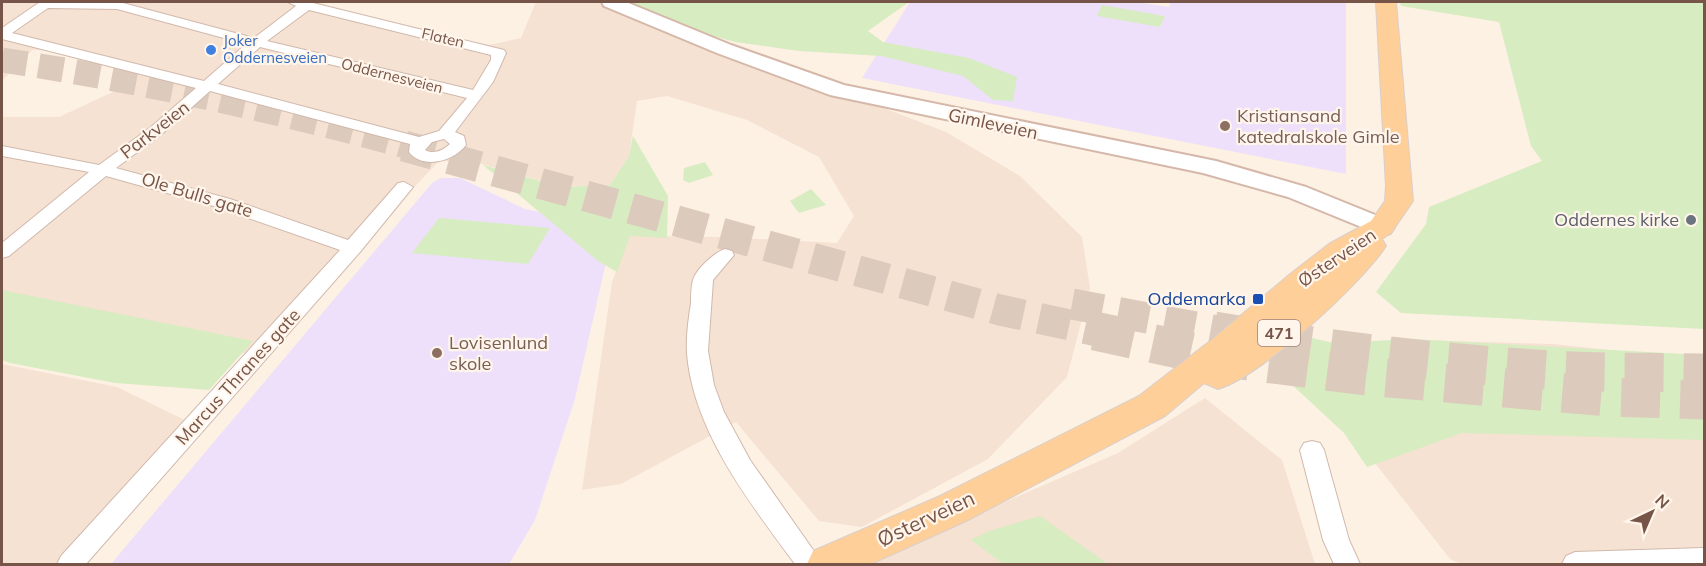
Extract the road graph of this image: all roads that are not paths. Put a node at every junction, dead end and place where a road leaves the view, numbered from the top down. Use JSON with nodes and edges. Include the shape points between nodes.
{"nodes":[{"id":1,"x":291,"y":2,"type":"edge"},
{"id":2,"x":610,"y":2,"type":"edge"},
{"id":3,"x":1386,"y":2,"type":"edge"},
{"id":4,"x":307,"y":5,"type":"junction"},
{"id":5,"x":2,"y":34,"type":"edge"},
{"id":6,"x":259,"y":43,"type":"junction"},
{"id":7,"x":208,"y":87,"type":"junction"},
{"id":8,"x":475,"y":95,"type":"junction"},
{"id":9,"x":446,"y":134,"type":"joint"},
{"id":10,"x":2,"y":151,"type":"edge"},
{"id":11,"x":104,"y":169,"type":"junction"},
{"id":12,"x":404,"y":188,"type":"dead end"},
{"id":13,"x":1381,"y":227,"type":"junction"},
{"id":14,"x":353,"y":248,"type":"junction"},
{"id":15,"x":2,"y":252,"type":"edge"},
{"id":16,"x":725,"y":255,"type":"dead end"},
{"id":17,"x":1312,"y":450,"type":"dead end"},
{"id":18,"x":1704,"y":560,"type":"edge"},
{"id":19,"x":70,"y":564,"type":"edge"},
{"id":20,"x":810,"y":564,"type":"edge"},
{"id":21,"x":828,"y":564,"type":"edge"},
{"id":22,"x":1347,"y":564,"type":"edge"},
{"id":23,"x":1575,"y":564,"type":"edge"}],
"edges":[{"from":1,"to":4,"type":"street","name":"Flaten"},
{"from":2,"to":13,"type":"street","name":"Gimleveien","via":[[838,90],[1207,166],[1297,192]]},
{"from":3,"to":13,"type":"main road","number":"471","via":[[1401,186],[1399,201]]},
{"from":4,"to":6,"type":"street","name":"Parkveien","via":[[280,22]]},
{"from":4,"to":8,"type":"street","name":"Flaten","via":[[499,53],[500,59]]},
{"from":5,"to":6,"type":"street","name":"Oddernesveien","via":[[45,3],[102,3]]},
{"from":5,"to":7,"type":"street","name":"Oddernesveien"},
{"from":6,"to":7,"type":"street","name":"Parkveien"},
{"from":6,"to":8,"type":"street","name":"Oddernesveien"},
{"from":7,"to":9,"type":"street","name":"Oddernesveien","via":[[421,142],[416,149],[423,156],[448,154],[459,142],[455,136]]},
{"from":7,"to":11,"type":"street","name":"Parkveien"},
{"from":8,"to":9,"type":"street","name":"Flaten"},
{"from":10,"to":11,"type":"street","name":"Ole Bulls gate"},
{"from":11,"to":14,"type":"street","name":"Ole Bulls gate","via":[[283,222]]},
{"from":11,"to":15,"type":"street","name":"Parkveien"},
{"from":12,"to":14,"type":"street","name":"Marcus Thranes gate"},
{"from":13,"to":21,"type":"main road","name":"Østerveien","number":"471","via":[[1360,260],[1281,332],[1222,374],[954,508]]},
{"from":14,"to":19,"type":"street","name":"Marcus Thranes gate"},
{"from":16,"to":20,"type":"street","via":[[703,278],[698,358],[702,387],[712,415],[778,524]]},
{"from":17,"to":22,"type":"street","via":[[1329,518]]},
{"from":18,"to":23,"type":"street"}]}
